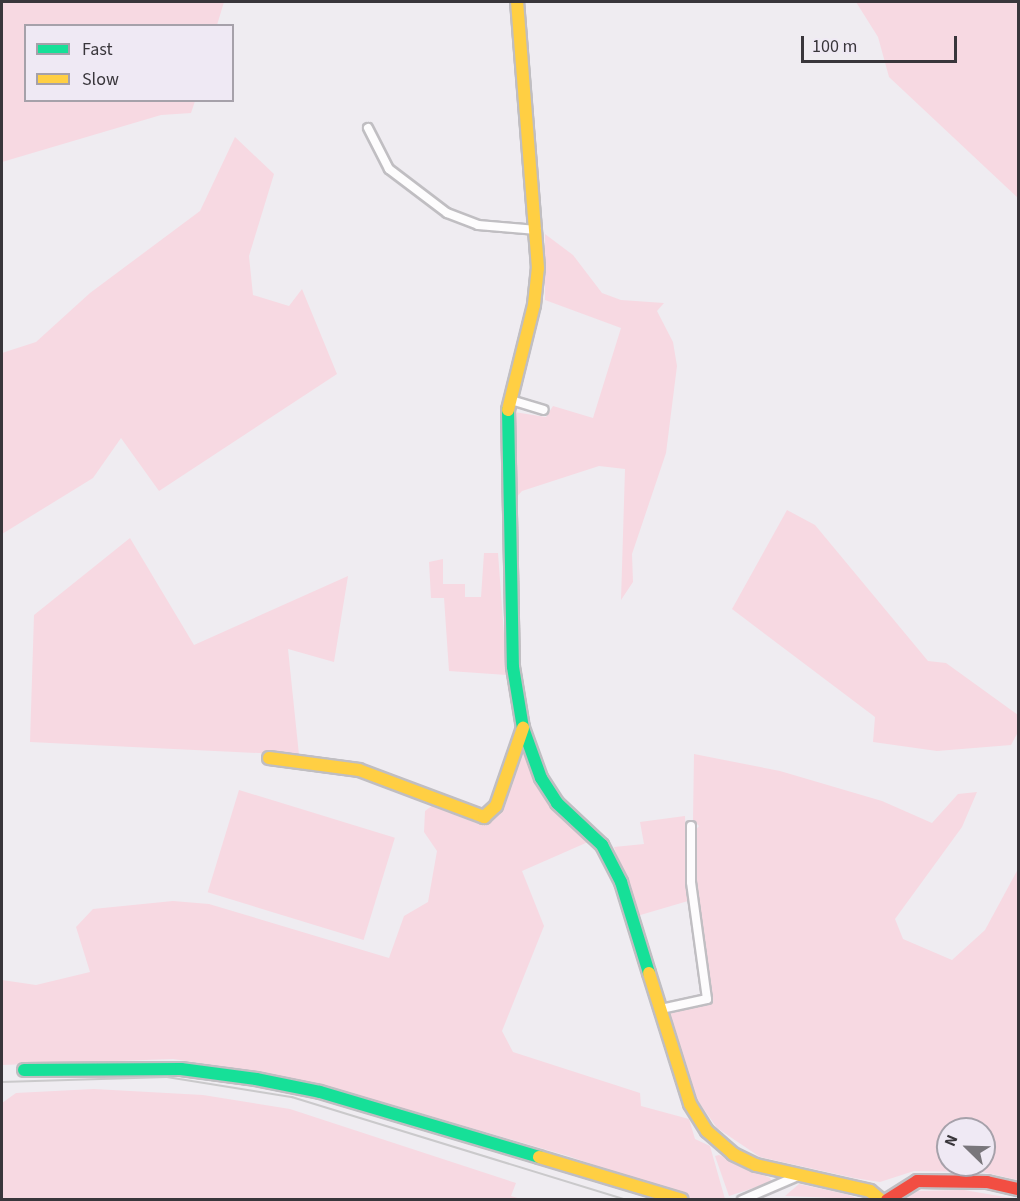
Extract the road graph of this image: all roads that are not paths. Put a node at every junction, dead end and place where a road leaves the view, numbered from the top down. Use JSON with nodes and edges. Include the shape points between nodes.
{"nodes":[{"id":1,"x":517,"y":2,"type":"edge"},
{"id":2,"x":368,"y":128,"type":"dead end"},
{"id":3,"x":537,"y":230,"type":"junction"},
{"id":4,"x":511,"y":400,"type":"junction"},
{"id":5,"x":543,"y":410,"type":"dead end"},
{"id":6,"x":523,"y":728,"type":"junction"},
{"id":7,"x":269,"y":758,"type":"dead end"},
{"id":8,"x":691,"y":826,"type":"dead end"},
{"id":9,"x":661,"y":1009,"type":"junction"},
{"id":10,"x":24,"y":1070,"type":"dead end"},
{"id":11,"x":800,"y":1175,"type":"junction"},
{"id":12,"x":1018,"y":1190,"type":"edge"},
{"id":13,"x":682,"y":1200,"type":"edge"},
{"id":14,"x":742,"y":1200,"type":"edge"},
{"id":15,"x":881,"y":1200,"type":"edge"},
{"id":16,"x":888,"y":1200,"type":"edge"}],
"edges":[{"from":1,"to":3,"type":"street"},
{"from":2,"to":3,"type":"street","via":[[389,169],[447,213],[478,225]]},
{"from":3,"to":4,"type":"street","via":[[534,305]]},
{"from":4,"to":5,"type":"street"},
{"from":4,"to":6,"type":"street","via":[[505,421],[512,655]]},
{"from":6,"to":7,"type":"street","via":[[496,806],[484,817],[466,814],[359,770]]},
{"from":6,"to":9,"type":"street","via":[[552,795],[602,845],[621,882]]},
{"from":8,"to":9,"type":"street","via":[[691,882],[707,999]]},
{"from":9,"to":11,"type":"street","via":[[690,1104],[707,1131],[733,1154],[756,1165]]},
{"from":10,"to":13,"type":"street","via":[[181,1069],[256,1078],[320,1092]]},
{"from":11,"to":14,"type":"street"},
{"from":11,"to":15,"type":"street","via":[[870,1191]]},
{"from":12,"to":16,"type":"street","via":[[987,1182],[917,1181]]}]}
